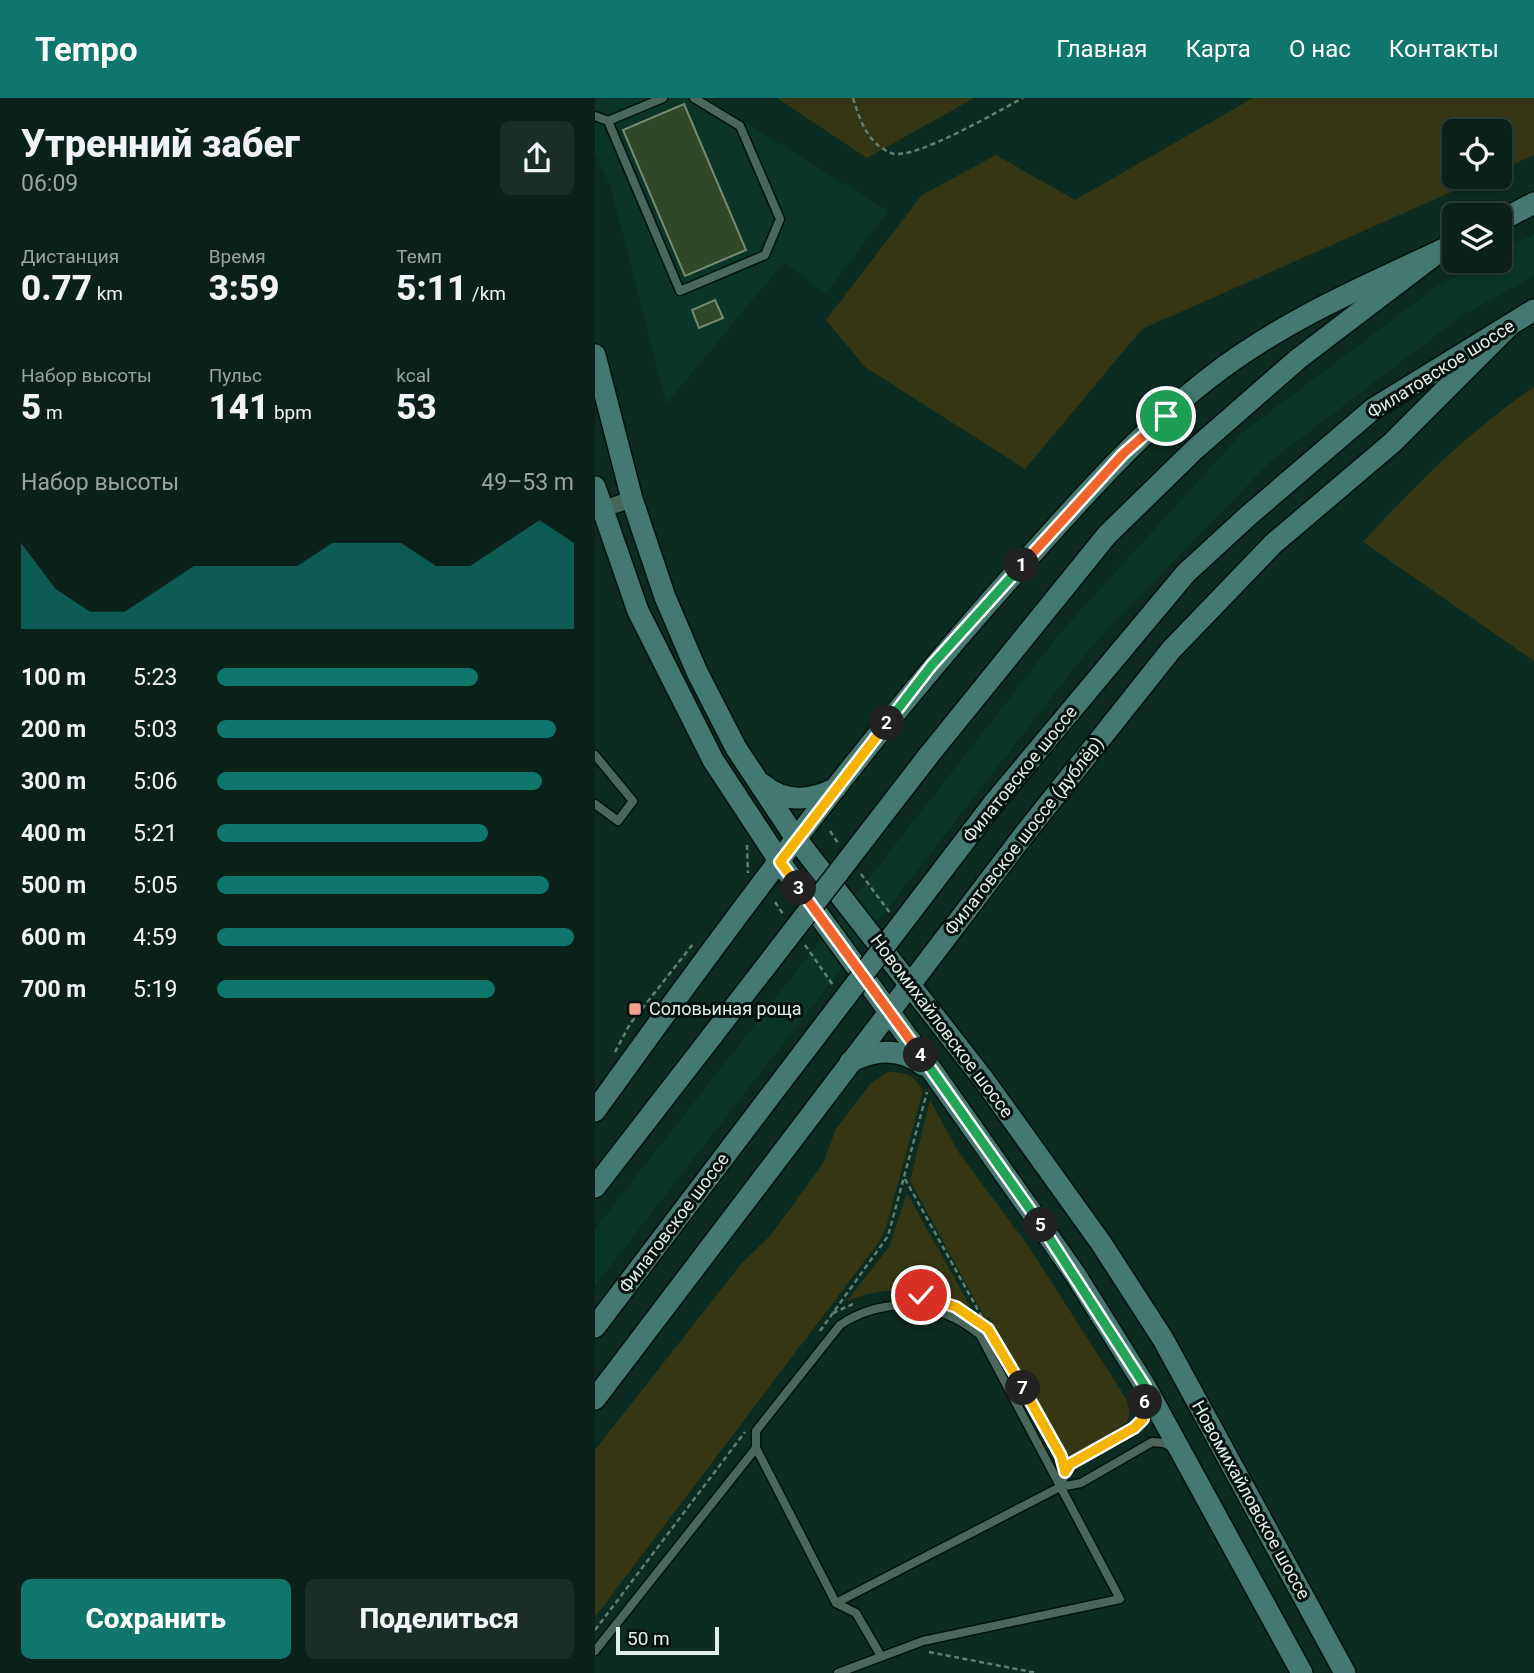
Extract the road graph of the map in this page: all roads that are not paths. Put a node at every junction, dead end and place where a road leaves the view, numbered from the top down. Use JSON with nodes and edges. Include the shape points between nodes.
{"nodes":[{"id":1,"x":663,"y":98,"type":"edge"},
{"id":2,"x":694,"y":98,"type":"edge"},
{"id":3,"x":595,"y":116,"type":"edge"},
{"id":4,"x":608,"y":121,"type":"junction"},
{"id":5,"x":1534,"y":203,"type":"edge"},
{"id":6,"x":1512,"y":214,"type":"edge"},
{"id":7,"x":1442,"y":250,"type":"edge"},
{"id":8,"x":1442,"y":252,"type":"edge"},
{"id":9,"x":1534,"y":310,"type":"edge"},
{"id":10,"x":1510,"y":325,"type":"junction"},
{"id":11,"x":595,"y":355,"type":"edge"},
{"id":12,"x":595,"y":487,"type":"edge"},
{"id":13,"x":632,"y":499,"type":"junction"},
{"id":14,"x":598,"y":510,"type":"edge"},
{"id":15,"x":595,"y":755,"type":"edge"},
{"id":16,"x":757,"y":780,"type":"junction"},
{"id":17,"x":838,"y":787,"type":"junction"},
{"id":18,"x":595,"y":804,"type":"edge"},
{"id":19,"x":797,"y":840,"type":"junction"},
{"id":20,"x":780,"y":862,"type":"junction"},
{"id":21,"x":911,"y":982,"type":"junction"},
{"id":22,"x":888,"y":1011,"type":"junction"},
{"id":23,"x":850,"y":1062,"type":"junction"},
{"id":24,"x":930,"y":1082,"type":"junction"},
{"id":25,"x":595,"y":1111,"type":"edge"},
{"id":26,"x":595,"y":1187,"type":"edge"},
{"id":27,"x":595,"y":1327,"type":"edge"},
{"id":28,"x":1145,"y":1386,"type":"junction"},
{"id":29,"x":595,"y":1399,"type":"edge"},
{"id":30,"x":756,"y":1448,"type":"junction"},
{"id":31,"x":1188,"y":1461,"type":"junction"},
{"id":32,"x":1060,"y":1487,"type":"junction"},
{"id":33,"x":836,"y":1603,"type":"junction"},
{"id":34,"x":595,"y":1651,"type":"edge"},
{"id":35,"x":881,"y":1656,"type":"junction"},
{"id":36,"x":838,"y":1673,"type":"edge"},
{"id":37,"x":1302,"y":1673,"type":"edge"},
{"id":38,"x":1345,"y":1673,"type":"edge"}],
"edges":[{"from":1,"to":4,"type":"lane"},
{"from":2,"to":4,"type":"lane","via":[[740,126],[780,219],[765,255],[680,291]]},
{"from":3,"to":4,"type":"lane"},
{"from":5,"to":6,"type":"main road"},
{"from":7,"to":17,"type":"main road","via":[[1312,310],[1200,386],[1123,454],[931,666]]},
{"from":8,"to":26,"type":"main road","bridge":true,"via":[[1298,359],[1107,534],[929,755]]},
{"from":9,"to":10,"type":"main road","name":"Филатовское шоссе"},
{"from":10,"to":21,"type":"main road","name":"Филатовское шоссе (дублёр)","via":[[1392,443],[1273,544],[1171,650]]},
{"from":10,"to":27,"type":"main road","name":"Филатовское шоссе","bridge":true,"via":[[1373,409],[1186,573],[993,804]]},
{"from":11,"to":13,"type":"main road","name":"Новомихайловское шоссе"},
{"from":12,"to":14,"type":"main road","name":"Новомихайловское шоссе"},
{"from":13,"to":14,"type":"street"},
{"from":13,"to":16,"type":"main road","name":"Новомихайловское шоссе","via":[[665,597],[697,672]]},
{"from":14,"to":20,"type":"main road","name":"Новомихайловское шоссе","via":[[638,611],[713,760]]},
{"from":15,"to":18,"type":"lane","via":[[633,801],[618,821]]},
{"from":16,"to":17,"type":"main road","via":[[770,791],[800,799]]},
{"from":16,"to":19,"type":"main road","name":"Новомихайловское шоссе"},
{"from":17,"to":19,"type":"main road"},
{"from":19,"to":20,"type":"main road"},
{"from":19,"to":21,"type":"main road","name":"Новомихайловское шоссе"},
{"from":20,"to":22,"type":"main road","name":"Новомихайловское шоссе"},
{"from":20,"to":25,"type":"main road"},
{"from":21,"to":22,"type":"main road","name":"Филатовское шоссе (дублёр)"},
{"from":21,"to":38,"type":"main road","name":"Новомихайловское шоссе","via":[[1093,1231],[1163,1339]]},
{"from":22,"to":23,"type":"main road","name":"Филатовское шоссе (дублёр)"},
{"from":22,"to":24,"type":"main road","name":"Новомихайловское шоссе"},
{"from":23,"to":24,"type":"main road","via":[[865,1054],[905,1053]]},
{"from":23,"to":29,"type":"main road","name":"Филатовское шоссе (дублёр)"},
{"from":24,"to":28,"type":"main road","name":"Новомихайловское шоссе","via":[[1075,1274]]},
{"from":28,"to":31,"type":"main road","name":"Новомихайловское шоссе"},
{"from":28,"to":32,"type":"lane","via":[[1143,1419],[1070,1464]]},
{"from":30,"to":32,"type":"lane","via":[[756,1431],[840,1325],[870,1309],[913,1305],[940,1310],[980,1335]]},
{"from":30,"to":33,"type":"lane"},
{"from":30,"to":34,"type":"lane"},
{"from":31,"to":32,"type":"lane","via":[[1164,1443],[1153,1442],[1081,1483]]},
{"from":31,"to":37,"type":"main road","name":"Новомихайловское шоссе"},
{"from":32,"to":33,"type":"lane"},
{"from":32,"to":35,"type":"lane","via":[[1120,1599],[923,1641]]},
{"from":33,"to":35,"type":"lane","via":[[856,1613]]},
{"from":35,"to":36,"type":"lane"}]}
